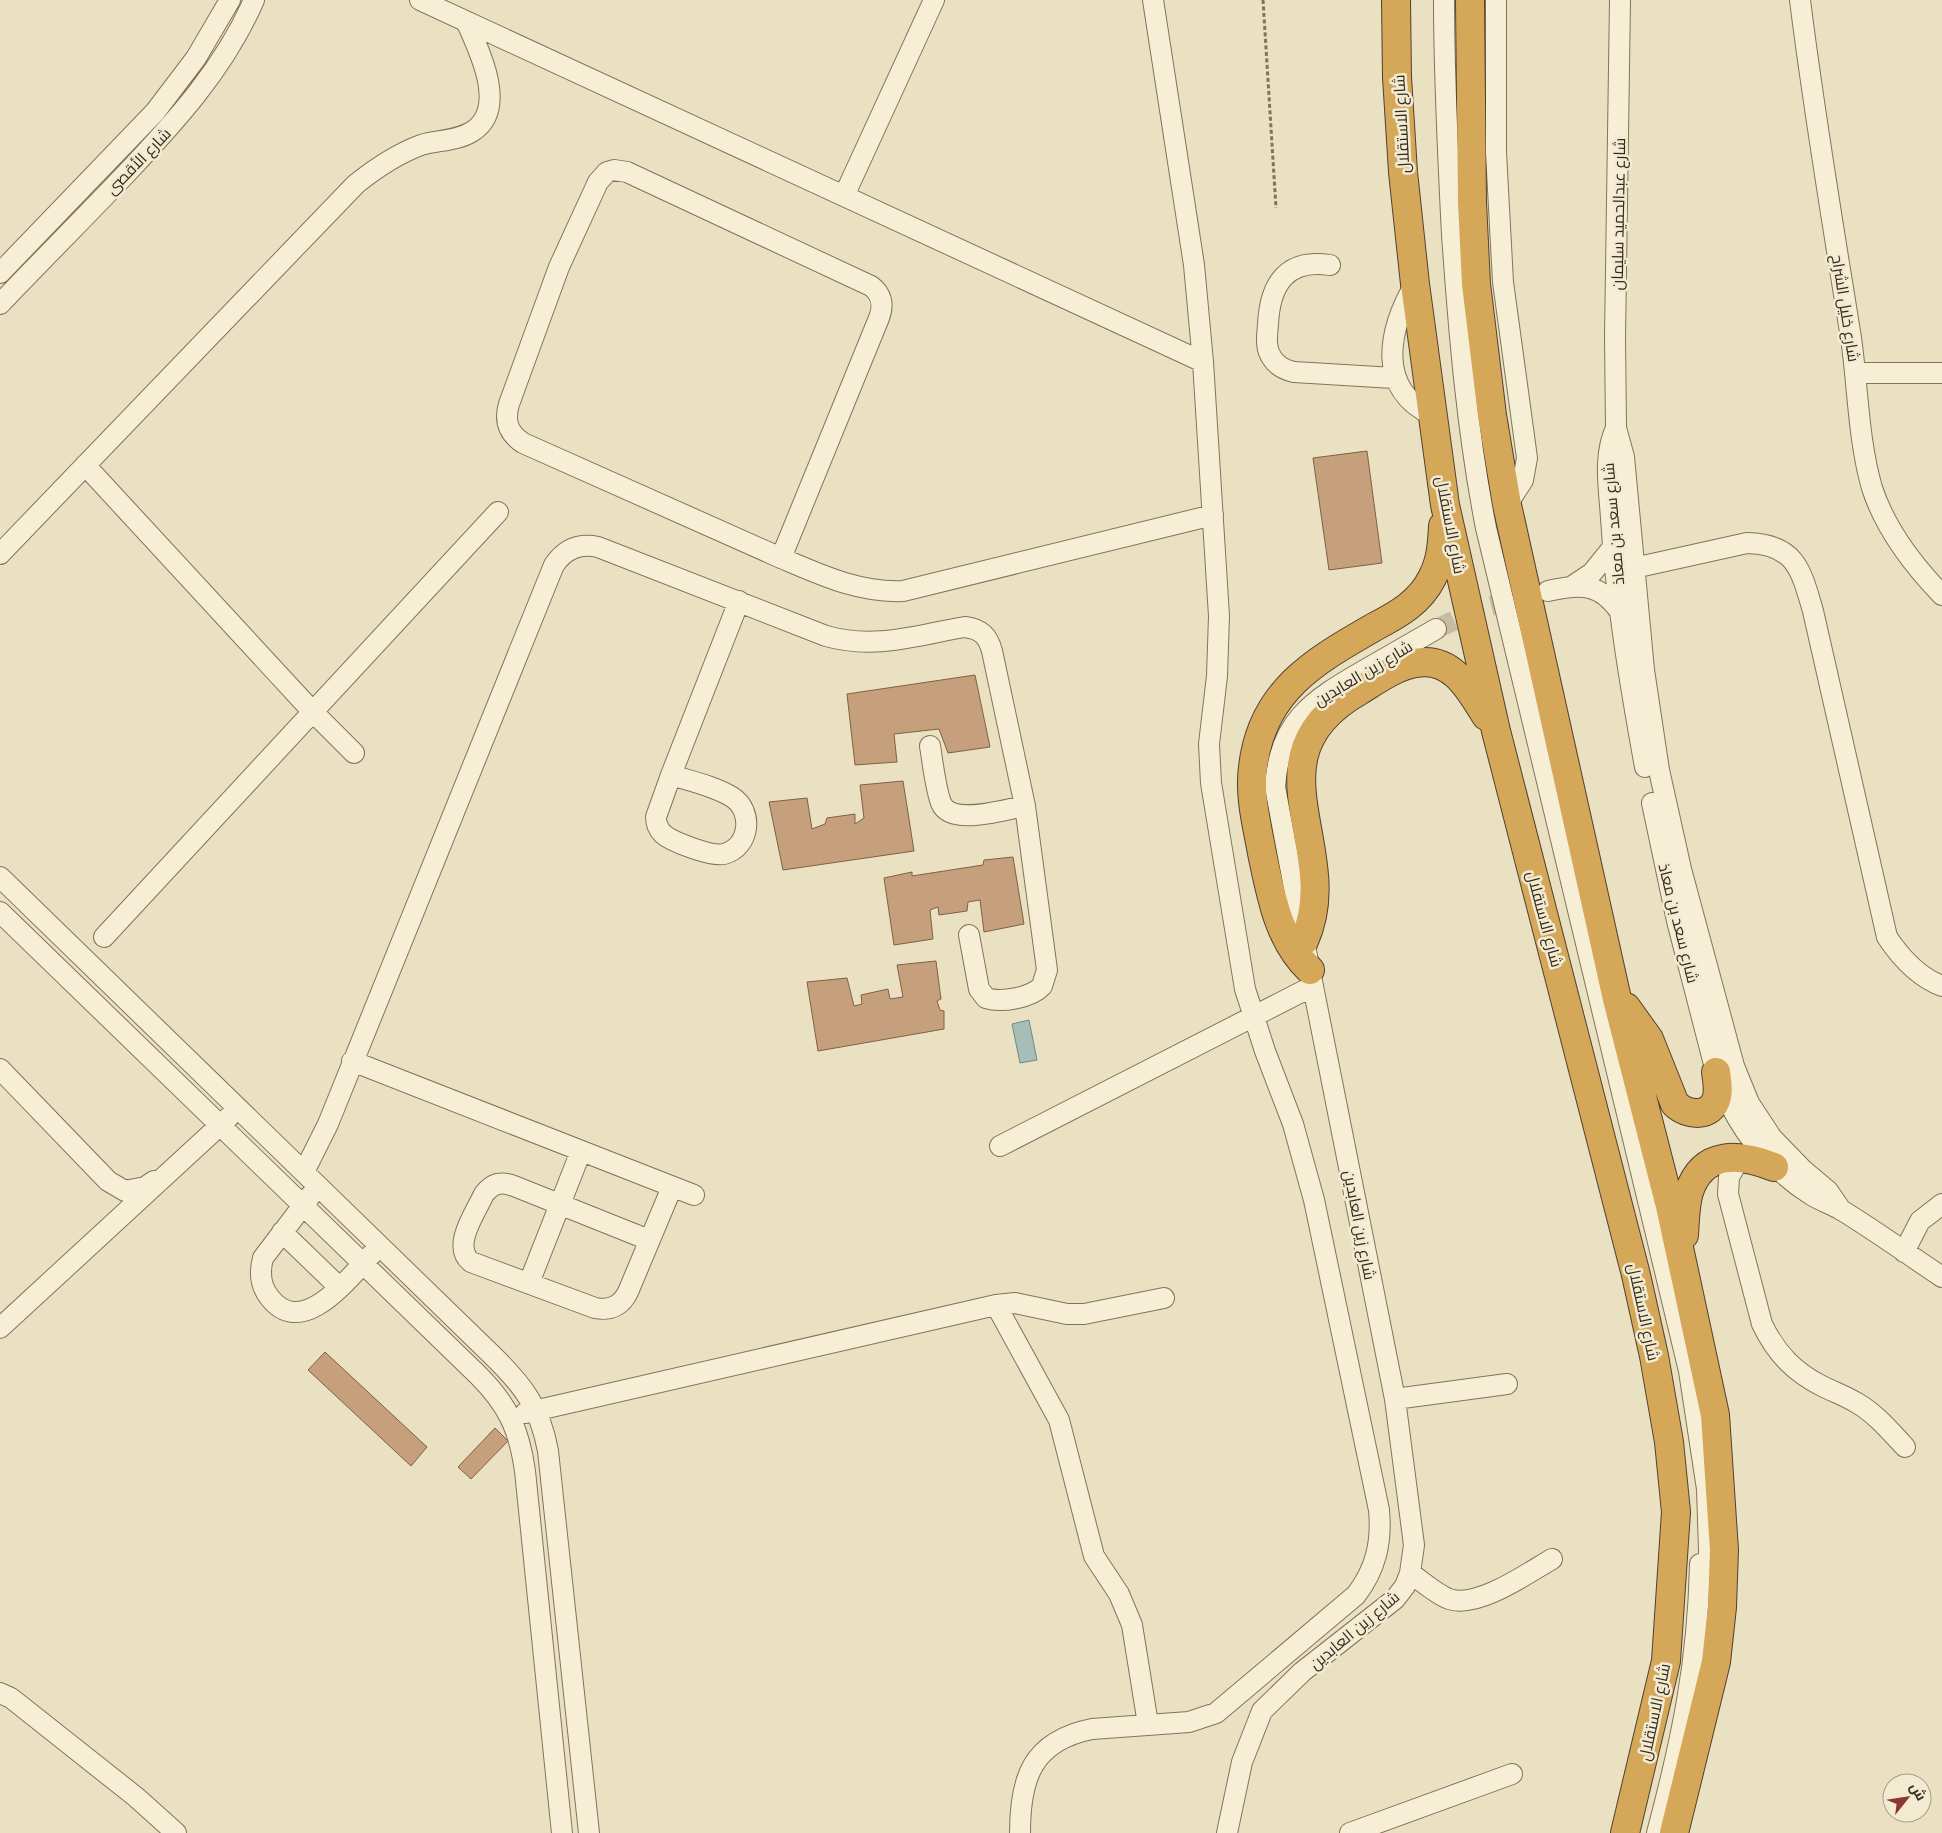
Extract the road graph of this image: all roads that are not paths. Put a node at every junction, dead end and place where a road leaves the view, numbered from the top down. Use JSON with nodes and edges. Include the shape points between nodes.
{"nodes":[{"id":1,"x":230,"y":0,"type":"edge"},
{"id":2,"x":254,"y":0,"type":"edge"},
{"id":3,"x":420,"y":0,"type":"edge"},
{"id":4,"x":934,"y":0,"type":"edge"},
{"id":5,"x":1153,"y":0,"type":"edge"},
{"id":6,"x":1396,"y":0,"type":"edge"},
{"id":7,"x":1434,"y":0,"type":"edge"},
{"id":8,"x":1444,"y":0,"type":"edge"},
{"id":9,"x":1470,"y":0,"type":"edge"},
{"id":10,"x":1496,"y":0,"type":"edge"},
{"id":11,"x":1620,"y":0,"type":"edge"},
{"id":12,"x":1800,"y":0,"type":"edge"},
{"id":13,"x":466,"y":21,"type":"junction"},
{"id":14,"x":844,"y":196,"type":"junction"},
{"id":15,"x":1330,"y":265,"type":"dead end"},
{"id":16,"x":0,"y":273,"type":"edge"},
{"id":17,"x":1414,"y":284,"type":"junction"},
{"id":18,"x":0,"y":304,"type":"edge"},
{"id":19,"x":1203,"y":362,"type":"junction"},
{"id":20,"x":1856,"y":372,"type":"junction"},
{"id":21,"x":1942,"y":372,"type":"edge"},
{"id":22,"x":1394,"y":378,"type":"junction"},
{"id":23,"x":1432,"y":416,"type":"junction"},
{"id":24,"x":1616,"y":428,"type":"junction"},
{"id":25,"x":85,"y":465,"type":"junction"},
{"id":26,"x":1445,"y":505,"type":"junction"},
{"id":27,"x":1507,"y":505,"type":"junction"},
{"id":28,"x":498,"y":512,"type":"dead end"},
{"id":29,"x":1213,"y":515,"type":"junction"},
{"id":30,"x":1613,"y":548,"type":"junction"},
{"id":31,"x":0,"y":554,"type":"edge"},
{"id":32,"x":781,"y":558,"type":"junction"},
{"id":33,"x":1634,"y":568,"type":"junction"},
{"id":34,"x":1574,"y":585,"type":"junction"},
{"id":35,"x":1548,"y":591,"type":"tunnel mouth"},
{"id":36,"x":1942,"y":595,"type":"edge"},
{"id":37,"x":739,"y":601,"type":"junction"},
{"id":38,"x":1622,"y":613,"type":"junction"},
{"id":39,"x":1436,"y":629,"type":"tunnel mouth"},
{"id":40,"x":312,"y":711,"type":"junction"},
{"id":41,"x":1496,"y":731,"type":"junction"},
{"id":42,"x":930,"y":746,"type":"dead end"},
{"id":43,"x":354,"y":753,"type":"dead end"},
{"id":44,"x":671,"y":775,"type":"junction"},
{"id":45,"x":1025,"y":806,"type":"junction"},
{"id":46,"x":1662,"y":822,"type":"junction"},
{"id":47,"x":0,"y":877,"type":"edge"},
{"id":48,"x":0,"y":912,"type":"edge"},
{"id":49,"x":969,"y":935,"type":"dead end"},
{"id":50,"x":104,"y":937,"type":"dead end"},
{"id":51,"x":1304,"y":941,"type":"junction"},
{"id":52,"x":1311,"y":978,"type":"junction"},
{"id":53,"x":1942,"y":986,"type":"edge"},
{"id":54,"x":1618,"y":999,"type":"junction"},
{"id":55,"x":1253,"y":1017,"type":"junction"},
{"id":56,"x":352,"y":1061,"type":"junction"},
{"id":57,"x":0,"y":1069,"type":"edge"},
{"id":58,"x":1716,"y":1072,"type":"junction"},
{"id":59,"x":238,"y":1109,"type":"junction"},
{"id":60,"x":220,"y":1126,"type":"junction"},
{"id":61,"x":1000,"y":1146,"type":"dead end"},
{"id":62,"x":580,"y":1151,"type":"junction"},
{"id":63,"x":1741,"y":1156,"type":"junction"},
{"id":64,"x":176,"y":1167,"type":"junction"},
{"id":65,"x":1774,"y":1167,"type":"junction"},
{"id":66,"x":311,"y":1179,"type":"junction"},
{"id":67,"x":1695,"y":1180,"type":"junction"},
{"id":68,"x":672,"y":1187,"type":"junction"},
{"id":69,"x":1728,"y":1194,"type":"junction"},
{"id":70,"x":694,"y":1195,"type":"dead end"},
{"id":71,"x":560,"y":1204,"type":"junction"},
{"id":72,"x":1942,"y":1204,"type":"edge"},
{"id":73,"x":302,"y":1206,"type":"junction"},
{"id":74,"x":1841,"y":1210,"type":"junction"},
{"id":75,"x":282,"y":1232,"type":"junction"},
{"id":76,"x":649,"y":1240,"type":"junction"},
{"id":77,"x":380,"y":1246,"type":"junction"},
{"id":78,"x":1904,"y":1252,"type":"junction"},
{"id":79,"x":1682,"y":1261,"type":"junction"},
{"id":80,"x":363,"y":1263,"type":"junction"},
{"id":81,"x":1942,"y":1277,"type":"edge"},
{"id":82,"x":529,"y":1283,"type":"junction"},
{"id":83,"x":339,"y":1287,"type":"junction"},
{"id":84,"x":1164,"y":1298,"type":"dead end"},
{"id":85,"x":996,"y":1305,"type":"junction"},
{"id":86,"x":0,"y":1328,"type":"edge"},
{"id":87,"x":1507,"y":1384,"type":"dead end"},
{"id":88,"x":1395,"y":1399,"type":"junction"},
{"id":89,"x":537,"y":1411,"type":"junction"},
{"id":90,"x":511,"y":1416,"type":"junction"},
{"id":91,"x":1905,"y":1446,"type":"dead end"},
{"id":92,"x":1552,"y":1559,"type":"dead end"},
{"id":93,"x":1410,"y":1573,"type":"junction"},
{"id":94,"x":565,"y":1597,"type":"junction"},
{"id":95,"x":539,"y":1599,"type":"junction"},
{"id":96,"x":0,"y":1693,"type":"edge"},
{"id":97,"x":1148,"y":1724,"type":"junction"},
{"id":98,"x":580,"y":1748,"type":"junction"},
{"id":99,"x":554,"y":1751,"type":"junction"},
{"id":100,"x":1512,"y":1774,"type":"dead end"},
{"id":101,"x":176,"y":1833,"type":"edge"},
{"id":102,"x":562,"y":1833,"type":"edge"},
{"id":103,"x":589,"y":1833,"type":"edge"},
{"id":104,"x":1020,"y":1833,"type":"edge"},
{"id":105,"x":1227,"y":1833,"type":"edge"},
{"id":106,"x":1350,"y":1833,"type":"edge"},
{"id":107,"x":1625,"y":1833,"type":"edge"},
{"id":108,"x":1657,"y":1833,"type":"edge"},
{"id":109,"x":1666,"y":1833,"type":"edge"},
{"id":110,"x":1674,"y":1833,"type":"edge"}],
"edges":[{"from":1,"to":16,"type":"street","name":"شارع الأقصى","via":[[196,58],[155,112]]},
{"from":2,"to":18,"type":"street","name":"شارع الأقصى","via":[[230,47],[176,121]]},
{"from":3,"to":13,"type":"street"},
{"from":4,"to":14,"type":"street"},
{"from":5,"to":19,"type":"street","via":[[1194,266]]},
{"from":6,"to":17,"type":"highway","name":"شارع الاستقلال","via":[[1403,172]]},
{"from":7,"to":108,"type":"street","via":[[1436,164],[1454,383],[1467,479],[1657,1279],[1694,1465],[1700,1556],[1696,1648],[1679,1750]]},
{"from":8,"to":109,"type":"street","via":[[1444,90],[1456,301],[1460,360],[1476,474],[1486,528],[1680,1332],[1702,1451],[1710,1565],[1707,1644],[1702,1687]]},
{"from":9,"to":27,"type":"highway","via":[[1476,284]]},
{"from":10,"to":27,"type":"street","via":[[1496,152],[1503,282],[1527,458],[1523,480]]},
{"from":11,"to":24,"type":"street","name":"شارع عبدالحميد سليمان"},
{"from":12,"to":20,"type":"street","name":"شارع خليل الشراح"},
{"from":13,"to":14,"type":"street"},
{"from":13,"to":25,"type":"street","via":[[489,85],[490,102],[485,118],[474,130],[423,145],[384,163],[356,184]]},
{"from":14,"to":19,"type":"street"},
{"from":15,"to":22,"type":"street","via":[[1319,263],[1298,267],[1275,288],[1269,309],[1267,341],[1272,359],[1282,368],[1294,372]]},
{"from":17,"to":22,"type":"street","via":[[1396,329]]},
{"from":17,"to":23,"type":"highway","name":"شارع الاستقلال"},
{"from":19,"to":29,"type":"street"},
{"from":20,"to":21,"type":"street"},
{"from":20,"to":36,"type":"street","name":"شارع خليل الشراح","via":[[1863,448],[1873,489],[1892,531],[1920,572]]},
{"from":22,"to":23,"type":"street","via":[[1413,405]]},
{"from":23,"to":26,"type":"highway","name":"شارع الاستقلال"},
{"from":24,"to":30,"type":"street","name":"شارع سعد بن معاذ","via":[[1608,456]]},
{"from":24,"to":33,"type":"street","name":"شارع سعد بن معاذ","via":[[1624,457]]},
{"from":25,"to":31,"type":"street"},
{"from":25,"to":40,"type":"street"},
{"from":26,"to":41,"type":"highway","name":"شارع الاستقلال"},
{"from":26,"to":52,"type":"highway","via":[[1441,554],[1432,579],[1424,590],[1406,609],[1297,676],[1272,709],[1256,747],[1252,789],[1266,871],[1282,931]]},
{"from":27,"to":54,"type":"highway"},
{"from":28,"to":40,"type":"street"},
{"from":29,"to":32,"type":"street","via":[[903,591],[853,586]]},
{"from":29,"to":55,"type":"street","via":[[1220,616],[1210,763],[1239,961]]},
{"from":30,"to":34,"type":"street","via":[[1592,573]]},
{"from":30,"to":38,"type":"street","name":"شارع سعد بن معاذ"},
{"from":32,"to":32,"type":"street","via":[[880,318],[880,295],[871,286],[627,172],[607,172],[598,182],[577,224],[545,302],[509,404],[506,419],[511,433],[522,443]]},
{"from":33,"to":46,"type":"street","name":"شارع سعد بن معاذ"},
{"from":33,"to":53,"type":"street","via":[[1747,543],[1764,543],[1783,550],[1798,564],[1813,611],[1887,937],[1914,970]]},
{"from":34,"to":35,"type":"street"},
{"from":34,"to":38,"type":"street","via":[[1586,586],[1606,596]]},
{"from":37,"to":44,"type":"street"},
{"from":37,"to":45,"type":"street","via":[[826,636],[860,643],[891,641],[965,627],[980,631],[990,643]]},
{"from":37,"to":56,"type":"street","via":[[598,547],[573,548],[559,558]]},
{"from":38,"to":46,"type":"street","name":"شارع سعد بن معاذ","via":[[1628,669]]},
{"from":39,"to":51,"type":"street","name":"شارع زين العابدين","via":[[1315,700],[1295,722],[1282,748],[1276,767],[1275,787]]},
{"from":40,"to":43,"type":"street"},
{"from":40,"to":50,"type":"street"},
{"from":41,"to":51,"type":"highway","via":[[1458,675],[1434,663],[1406,664],[1346,698],[1322,718],[1307,744],[1300,773],[1315,888],[1313,915]]},
{"from":41,"to":107,"type":"highway","name":"شارع الاستقلال","via":[[1636,1275],[1669,1442],[1676,1512],[1666,1661]]},
{"from":42,"to":45,"type":"street","via":[[941,803],[950,813],[968,816]]},
{"from":44,"to":44,"type":"street","via":[[656,817],[663,834],[710,854],[725,853],[739,844],[747,823],[737,801],[724,793]]},
{"from":45,"to":49,"type":"street","via":[[1047,970],[1042,986],[1028,994],[986,998],[979,989]]},
{"from":46,"to":58,"type":"street","name":"شارع سعد بن معاذ","via":[[1677,920]]},
{"from":46,"to":74,"type":"street","name":"شارع سعد بن معاذ","via":[[1694,918],[1741,1085],[1772,1138],[1802,1170],[1828,1191]]},
{"from":47,"to":59,"type":"street"},
{"from":48,"to":60,"type":"street"},
{"from":51,"to":52,"type":"street","name":"شارع زين العابدين"},
{"from":52,"to":55,"type":"street"},
{"from":52,"to":88,"type":"street","name":"شارع زين العابدين"},
{"from":54,"to":58,"type":"highway","via":[[1649,1039],[1676,1104],[1682,1110],[1700,1114],[1715,1103],[1718,1094]]},
{"from":54,"to":79,"type":"highway"},
{"from":55,"to":61,"type":"street"},
{"from":55,"to":97,"type":"street","via":[[1293,1124],[1314,1200],[1379,1510],[1380,1544],[1371,1572],[1356,1595],[1227,1705],[1203,1718]]},
{"from":56,"to":62,"type":"street"},
{"from":56,"to":66,"type":"street"},
{"from":57,"to":64,"type":"street","via":[[108,1181],[125,1191],[145,1187]]},
{"from":58,"to":65,"type":"street","name":"شارع سعد بن معاذ","via":[[1744,1132]]},
{"from":59,"to":60,"type":"street"},
{"from":59,"to":66,"type":"street"},
{"from":60,"to":64,"type":"street"},
{"from":60,"to":73,"type":"street"},
{"from":62,"to":68,"type":"street"},
{"from":62,"to":71,"type":"street"},
{"from":63,"to":65,"type":"highway"},
{"from":63,"to":67,"type":"highway","via":[[1710,1164]]},
{"from":63,"to":69,"type":"street","via":[[1729,1177]]},
{"from":64,"to":86,"type":"street"},
{"from":65,"to":74,"type":"street","name":"شارع سعد بن معاذ","via":[[1811,1195]]},
{"from":66,"to":73,"type":"street"},
{"from":66,"to":77,"type":"street"},
{"from":67,"to":69,"type":"street","via":[[1709,1183]]},
{"from":67,"to":79,"type":"highway","via":[[1687,1202]]},
{"from":68,"to":70,"type":"street"},
{"from":68,"to":76,"type":"street"},
{"from":69,"to":91,"type":"street","via":[[1762,1324],[1781,1356],[1809,1380],[1871,1412]]},
{"from":71,"to":76,"type":"street"},
{"from":71,"to":82,"type":"street"},
{"from":71,"to":82,"type":"street","via":[[508,1183],[495,1184],[484,1194],[463,1240],[464,1255],[471,1262]]},
{"from":72,"to":78,"type":"street","via":[[1920,1221]]},
{"from":73,"to":75,"type":"street"},
{"from":73,"to":80,"type":"street"},
{"from":74,"to":78,"type":"street","name":"شارع سعد بن معاذ"},
{"from":75,"to":83,"type":"street"},
{"from":75,"to":83,"type":"street","via":[[263,1258],[261,1267],[262,1286],[272,1302],[289,1311],[308,1311]]},
{"from":76,"to":82,"type":"street","via":[[628,1292],[622,1302],[612,1308],[595,1308]]},
{"from":77,"to":80,"type":"street"},
{"from":77,"to":89,"type":"street","via":[[511,1374]]},
{"from":78,"to":81,"type":"street","name":"شارع سعد بن معاذ"},
{"from":79,"to":110,"type":"highway","via":[[1715,1415],[1724,1550],[1716,1662]]},
{"from":80,"to":83,"type":"street"},
{"from":80,"to":90,"type":"street","via":[[488,1385]]},
{"from":84,"to":85,"type":"street","via":[[1084,1314],[1067,1314],[1015,1303]]},
{"from":85,"to":89,"type":"street"},
{"from":85,"to":97,"type":"street","via":[[1059,1420],[1094,1556],[1119,1594],[1132,1625]]},
{"from":87,"to":88,"type":"street"},
{"from":88,"to":93,"type":"street","name":"شارع زين العابدين","via":[[1414,1536]]},
{"from":89,"to":90,"type":"street"},
{"from":89,"to":94,"type":"street","via":[[548,1451]]},
{"from":90,"to":95,"type":"street","via":[[523,1457]]},
{"from":92,"to":93,"type":"street","via":[[1505,1586],[1468,1600],[1449,1599]]},
{"from":93,"to":105,"type":"street","name":"شارع زين العابدين","via":[[1395,1599],[1302,1672],[1262,1711],[1242,1762]]},
{"from":94,"to":95,"type":"street"},
{"from":94,"to":98,"type":"street"},
{"from":95,"to":99,"type":"street"},
{"from":96,"to":101,"type":"street","via":[[11,1698],[136,1797]]},
{"from":97,"to":104,"type":"street","via":[[1078,1732],[1053,1744],[1027,1776],[1020,1803]]},
{"from":98,"to":99,"type":"street"},
{"from":98,"to":103,"type":"street"},
{"from":99,"to":102,"type":"street"},
{"from":100,"to":106,"type":"street"}]}
